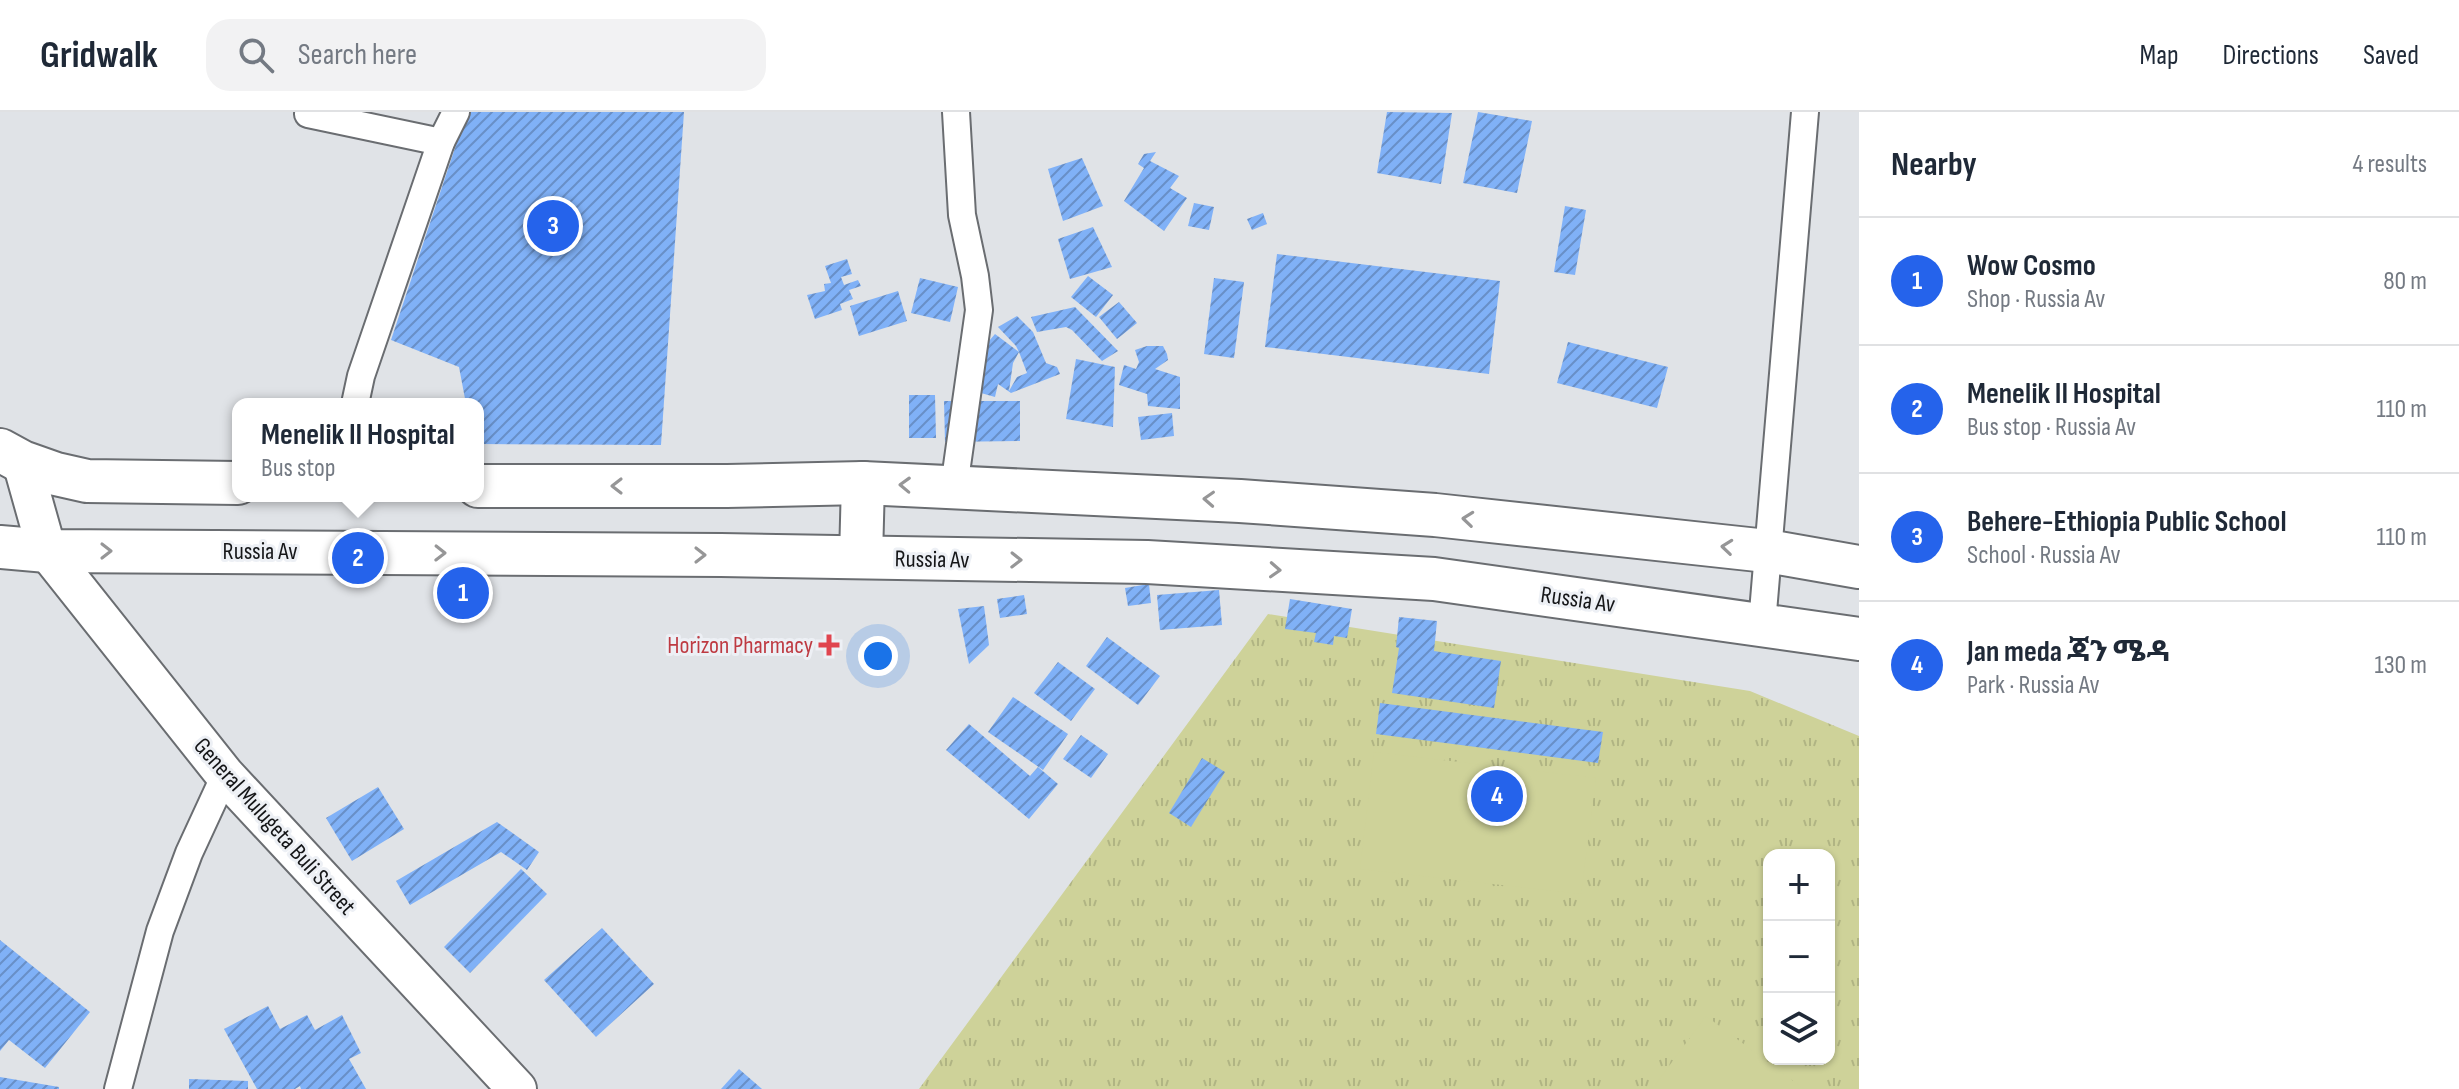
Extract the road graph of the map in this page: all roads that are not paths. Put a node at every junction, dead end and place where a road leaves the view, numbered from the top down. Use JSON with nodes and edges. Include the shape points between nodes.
{"nodes":[{"id":1,"x":456,"y":112,"type":"edge"},
{"id":2,"x":956,"y":112,"type":"edge"},
{"id":3,"x":1805,"y":112,"type":"edge"},
{"id":4,"x":308,"y":114,"type":"edge"},
{"id":5,"x":441,"y":142,"type":"junction"},
{"id":6,"x":356,"y":398,"type":"edge"},
{"id":7,"x":11,"y":456,"type":"edge"},
{"id":8,"x":232,"y":483,"type":"edge"},
{"id":9,"x":863,"y":483,"type":"junction"},
{"id":10,"x":484,"y":486,"type":"edge"},
{"id":11,"x":954,"y":487,"type":"junction"},
{"id":12,"x":0,"y":547,"type":"edge"},
{"id":13,"x":47,"y":551,"type":"junction"},
{"id":14,"x":1767,"y":551,"type":"junction"},
{"id":15,"x":861,"y":557,"type":"junction"},
{"id":16,"x":1859,"y":567,"type":"edge"},
{"id":17,"x":1762,"y":624,"type":"junction"},
{"id":18,"x":1859,"y":639,"type":"edge"},
{"id":19,"x":225,"y":775,"type":"junction"},
{"id":20,"x":118,"y":1089,"type":"edge"},
{"id":21,"x":517,"y":1089,"type":"edge"}],
"edges":[{"from":1,"to":5,"type":"street"},
{"from":2,"to":11,"type":"street","via":[[962,215],[979,310]]},
{"from":3,"to":14,"type":"street"},
{"from":4,"to":5,"type":"street"},
{"from":5,"to":6,"type":"street"},
{"from":7,"to":8,"type":"main road","via":[[87,481]]},
{"from":7,"to":13,"type":"main road"},
{"from":9,"to":10,"type":"main road","one_way":true},
{"from":11,"to":9,"type":"main road","one_way":true},
{"from":9,"to":15,"type":"main road"},
{"from":14,"to":11,"type":"main road","one_way":true,"via":[[1435,515]]},
{"from":12,"to":13,"type":"main road","name":"Russia Av"},
{"from":13,"to":15,"type":"main road","name":"Russia Av","one_way":true},
{"from":13,"to":19,"type":"main road","name":"General Mulugeta Buli Street"},
{"from":14,"to":16,"type":"main road"},
{"from":14,"to":17,"type":"street"},
{"from":15,"to":17,"type":"main road","name":"Russia Av","one_way":true,"via":[[1147,562],[1434,579]]},
{"from":17,"to":18,"type":"main road","name":"Russia Av"},
{"from":19,"to":20,"type":"street","via":[[160,931]]},
{"from":19,"to":21,"type":"main road","name":"General Mulugeta Buli Street"}]}
